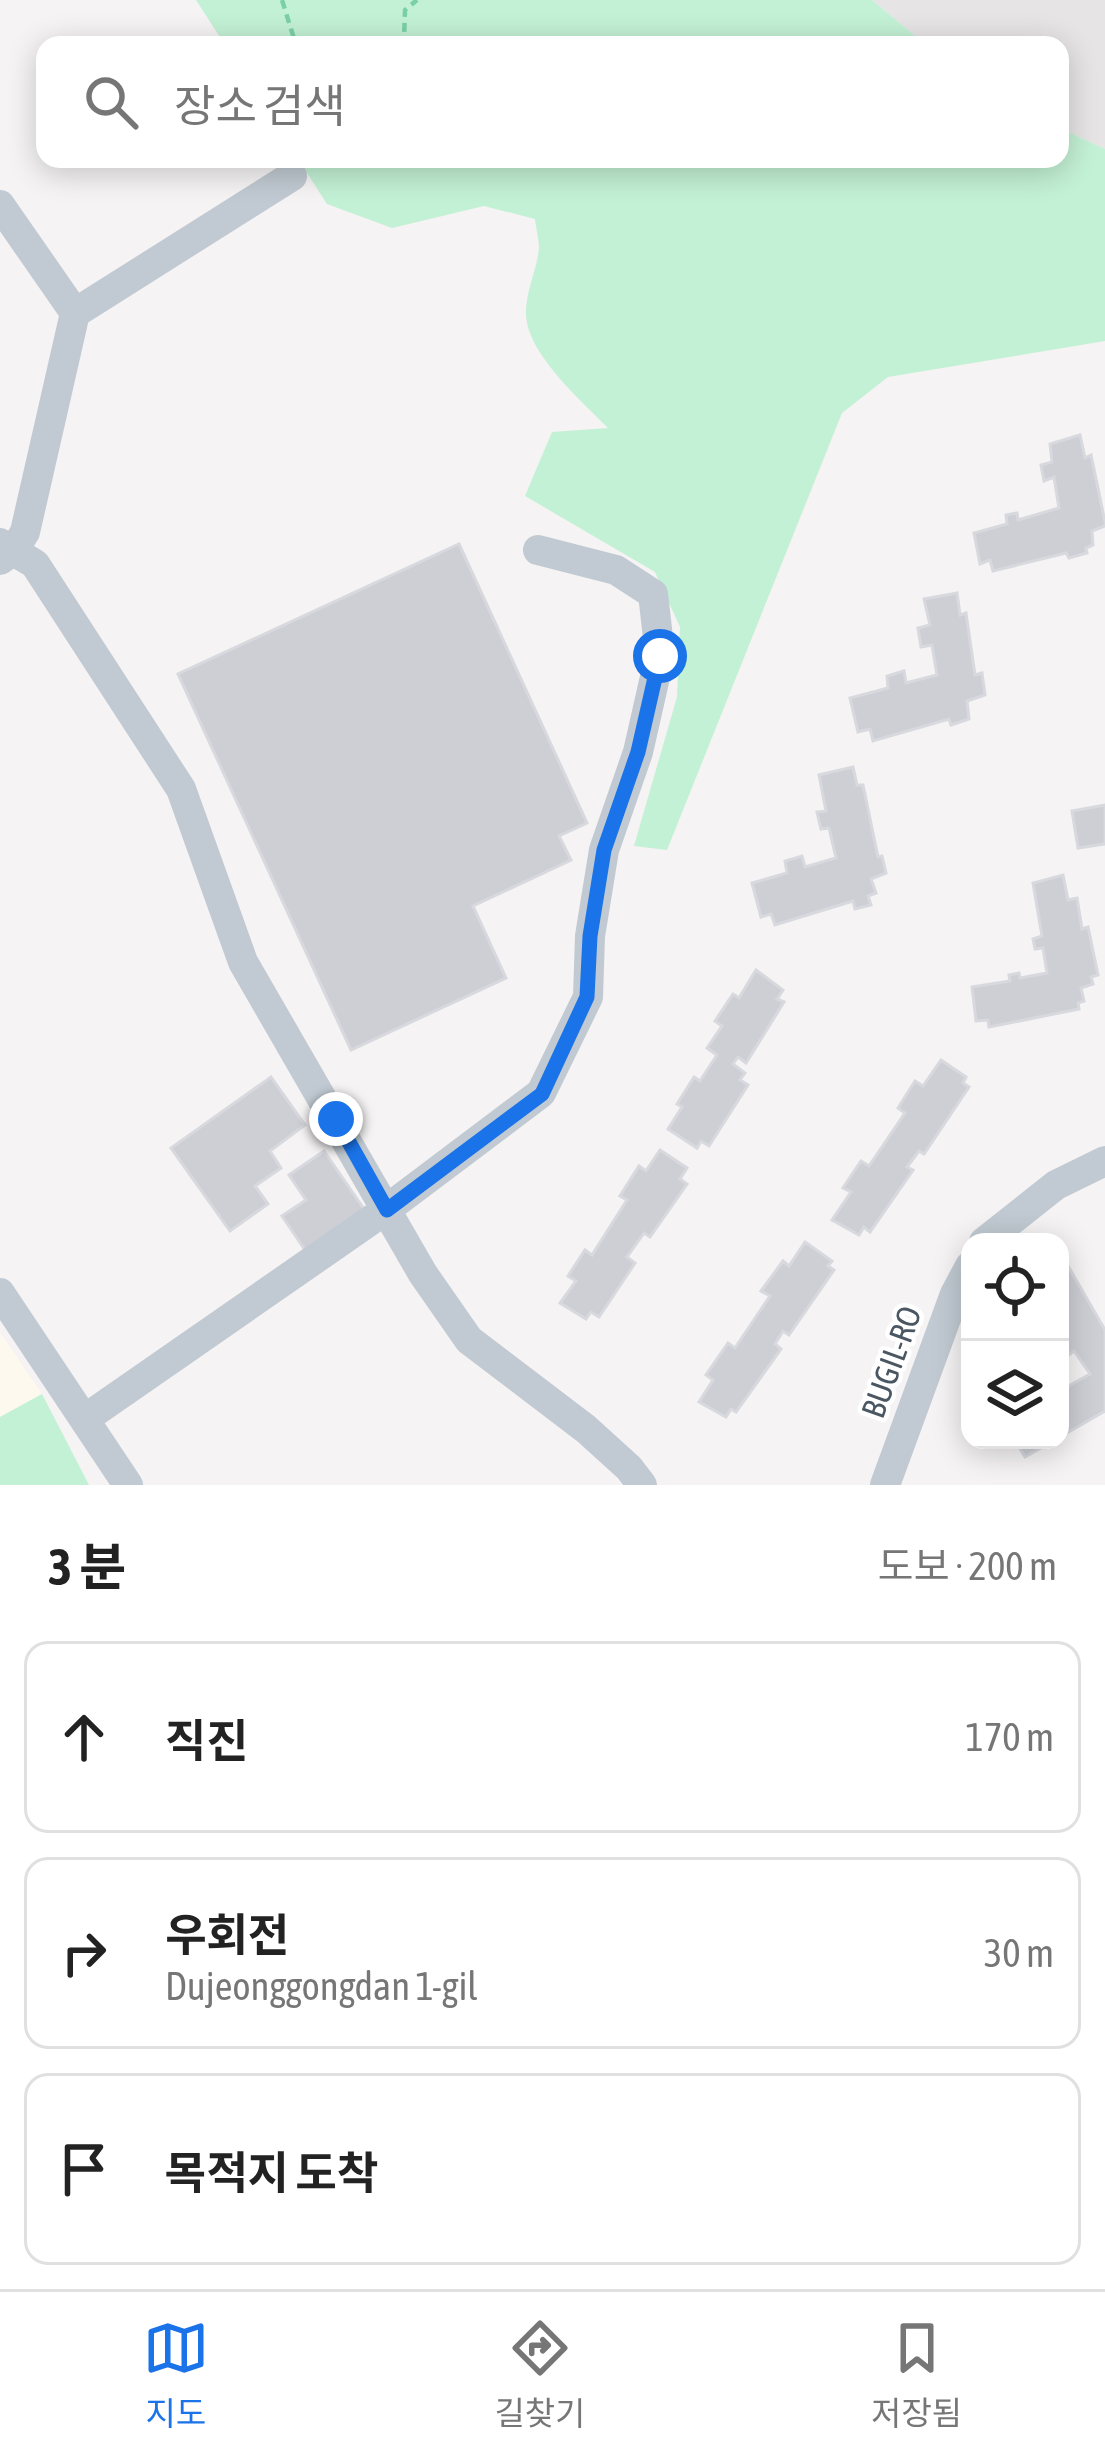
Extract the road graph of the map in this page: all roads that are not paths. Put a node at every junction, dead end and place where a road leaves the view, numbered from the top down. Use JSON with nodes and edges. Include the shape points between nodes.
{"nodes":[{"id":1,"x":292,"y":176,"type":"dead end"},
{"id":2,"x":0,"y":205,"type":"edge"},
{"id":3,"x":75,"y":313,"type":"junction"},
{"id":4,"x":538,"y":550,"type":"dead end"},
{"id":5,"x":5,"y":551,"type":"edge"},
{"id":6,"x":1105,"y":1161,"type":"edge"},
{"id":7,"x":387,"y":1210,"type":"junction"},
{"id":8,"x":995,"y":1233,"type":"edge"},
{"id":9,"x":961,"y":1283,"type":"edge"},
{"id":10,"x":0,"y":1292,"type":"edge"},
{"id":11,"x":86,"y":1418,"type":"junction"},
{"id":12,"x":128,"y":1485,"type":"edge"},
{"id":13,"x":642,"y":1485,"type":"edge"},
{"id":14,"x":885,"y":1485,"type":"edge"}],
"edges":[{"from":1,"to":3,"type":"street"},
{"from":2,"to":3,"type":"street"},
{"from":3,"to":5,"type":"street","via":[[25,532]]},
{"from":4,"to":7,"type":"street","via":[[616,570],[653,594],[660,656],[604,850],[587,997],[542,1094]]},
{"from":5,"to":7,"type":"street","via":[[34,563],[181,789],[243,962]]},
{"from":6,"to":8,"type":"street","via":[[1056,1185]]},
{"from":7,"to":11,"type":"street"},
{"from":7,"to":13,"type":"street","via":[[469,1340],[586,1429]]},
{"from":9,"to":14,"type":"street","name":"BUGIL-RO"},
{"from":10,"to":11,"type":"street"},
{"from":11,"to":12,"type":"street"}]}
